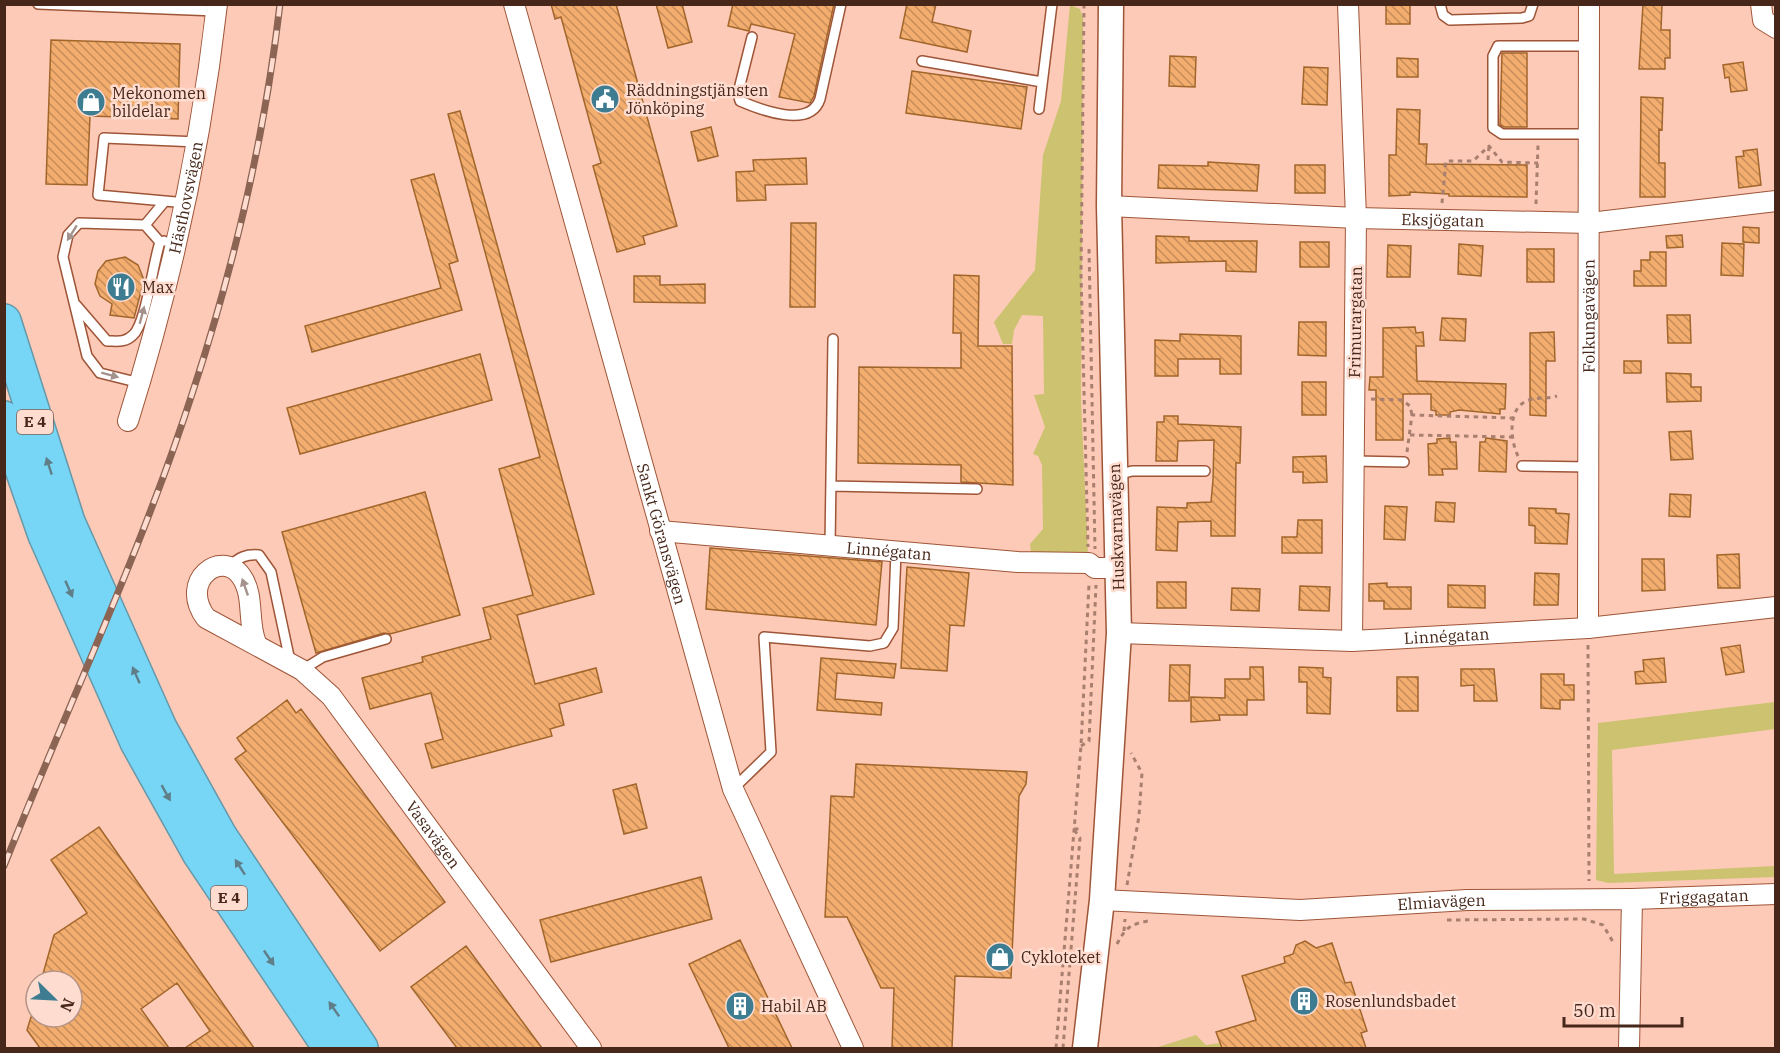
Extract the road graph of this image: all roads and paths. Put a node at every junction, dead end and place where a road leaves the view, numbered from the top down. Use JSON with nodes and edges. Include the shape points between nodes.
{"nodes":[{"id":1,"x":38,"y":4,"type":"edge"},
{"id":2,"x":514,"y":4,"type":"edge"},
{"id":3,"x":841,"y":4,"type":"edge"},
{"id":4,"x":1052,"y":4,"type":"edge"},
{"id":5,"x":1084,"y":4,"type":"edge"},
{"id":6,"x":1111,"y":4,"type":"edge"},
{"id":7,"x":1348,"y":4,"type":"edge"},
{"id":8,"x":1440,"y":4,"type":"edge"},
{"id":9,"x":1533,"y":4,"type":"edge"},
{"id":10,"x":1589,"y":4,"type":"edge"},
{"id":11,"x":1761,"y":4,"type":"edge"},
{"id":12,"x":216,"y":8,"type":"edge"},
{"id":13,"x":1090,"y":18,"type":"dead end"},
{"id":14,"x":1776,"y":28,"type":"edge"},
{"id":15,"x":752,"y":37,"type":"dead end"},
{"id":16,"x":1090,"y":42,"type":"dead end"},
{"id":17,"x":1590,"y":46,"type":"junction"},
{"id":18,"x":922,"y":61,"type":"dead end"},
{"id":19,"x":1042,"y":82,"type":"junction"},
{"id":20,"x":1039,"y":109,"type":"dead end"},
{"id":21,"x":1497,"y":131,"type":"junction"},
{"id":22,"x":1538,"y":134,"type":"junction"},
{"id":23,"x":1590,"y":134,"type":"junction"},
{"id":24,"x":198,"y":142,"type":"junction"},
{"id":25,"x":1489,"y":146,"type":"junction"},
{"id":26,"x":1488,"y":160,"type":"dead end"},
{"id":27,"x":1538,"y":163,"type":"junction"},
{"id":28,"x":165,"y":201,"type":"junction"},
{"id":29,"x":1776,"y":201,"type":"edge"},
{"id":30,"x":187,"y":203,"type":"junction"},
{"id":31,"x":1109,"y":206,"type":"junction"},
{"id":32,"x":1356,"y":218,"type":"junction"},
{"id":33,"x":1441,"y":218,"type":"junction"},
{"id":34,"x":1536,"y":221,"type":"junction"},
{"id":35,"x":1590,"y":223,"type":"junction"},
{"id":36,"x":145,"y":225,"type":"junction"},
{"id":37,"x":169,"y":240,"type":"junction"},
{"id":38,"x":1089,"y":244,"type":"dead end"},
{"id":39,"x":74,"y":303,"type":"junction"},
{"id":40,"x":4,"y":321,"type":"edge"},
{"id":41,"x":833,"y":339,"type":"dead end"},
{"id":42,"x":140,"y":383,"type":"junction"},
{"id":43,"x":1557,"y":396,"type":"dead end"},
{"id":44,"x":1354,"y":399,"type":"junction"},
{"id":45,"x":1412,"y":415,"type":"junction"},
{"id":46,"x":4,"y":418,"type":"edge"},
{"id":47,"x":1513,"y":418,"type":"junction"},
{"id":48,"x":128,"y":421,"type":"dead end"},
{"id":49,"x":1410,"y":435,"type":"junction"},
{"id":50,"x":1513,"y":437,"type":"junction"},
{"id":51,"x":1354,"y":461,"type":"junction"},
{"id":52,"x":1404,"y":462,"type":"joint"},
{"id":53,"x":1522,"y":465,"type":"joint"},
{"id":54,"x":1590,"y":467,"type":"junction"},
{"id":55,"x":1205,"y":471,"type":"dead end"},
{"id":56,"x":1114,"y":475,"type":"junction"},
{"id":57,"x":831,"y":486,"type":"junction"},
{"id":58,"x":977,"y":489,"type":"dead end"},
{"id":59,"x":660,"y":531,"type":"junction"},
{"id":60,"x":830,"y":546,"type":"junction"},
{"id":61,"x":897,"y":552,"type":"junction"},
{"id":62,"x":229,"y":567,"type":"junction"},
{"id":63,"x":1100,"y":567,"type":"junction"},
{"id":64,"x":1776,"y":607,"type":"edge"},
{"id":65,"x":1588,"y":628,"type":"junction"},
{"id":66,"x":1119,"y":633,"type":"junction"},
{"id":67,"x":386,"y":639,"type":"dead end"},
{"id":68,"x":1352,"y":641,"type":"junction"},
{"id":69,"x":256,"y":643,"type":"junction"},
{"id":70,"x":296,"y":667,"type":"junction"},
{"id":71,"x":1081,"y":746,"type":"junction"},
{"id":72,"x":1088,"y":750,"type":"dead end"},
{"id":73,"x":733,"y":789,"type":"junction"},
{"id":74,"x":1074,"y":829,"type":"junction"},
{"id":75,"x":1082,"y":829,"type":"dead end"},
{"id":76,"x":1776,"y":894,"type":"edge"},
{"id":77,"x":1589,"y":899,"type":"junction"},
{"id":78,"x":1632,"y":899,"type":"junction"},
{"id":79,"x":1102,"y":900,"type":"junction"},
{"id":80,"x":1588,"y":920,"type":"dead end"},
{"id":81,"x":330,"y":1048,"type":"edge"},
{"id":82,"x":361,"y":1048,"type":"edge"},
{"id":83,"x":591,"y":1048,"type":"edge"},
{"id":84,"x":853,"y":1048,"type":"edge"},
{"id":85,"x":1056,"y":1048,"type":"edge"},
{"id":86,"x":1063,"y":1048,"type":"edge"},
{"id":87,"x":1085,"y":1048,"type":"edge"},
{"id":88,"x":1629,"y":1048,"type":"edge"}],
"edges":[{"from":1,"to":12,"type":"lane"},
{"from":2,"to":59,"type":"street","name":"Sankt Göransvägen"},
{"from":3,"to":15,"type":"lane","via":[[818,105],[807,114],[796,116],[740,101],[738,93]]},
{"from":4,"to":19,"type":"lane"},
{"from":5,"to":63,"type":"path","via":[[1081,274]]},
{"from":6,"to":31,"type":"street","name":"Huskvarnavägen"},
{"from":7,"to":32,"type":"street","name":"Frimurargatan"},
{"from":8,"to":9,"type":"lane","via":[[1443,15],[1450,20],[1522,18],[1529,16]]},
{"from":10,"to":17,"type":"street","name":"Folkungavägen"},
{"from":11,"to":14,"type":"street","via":[[1763,20]]},
{"from":12,"to":24,"type":"street","name":"Hästhovsvägen"},
{"from":13,"to":16,"type":"path"},
{"from":17,"to":21,"type":"lane","via":[[1498,46],[1494,50],[1493,123]]},
{"from":17,"to":23,"type":"street","name":"Folkungavägen"},
{"from":18,"to":19,"type":"lane"},
{"from":19,"to":20,"type":"lane"},
{"from":21,"to":22,"type":"lane"},
{"from":21,"to":25,"type":"path"},
{"from":22,"to":23,"type":"lane"},
{"from":22,"to":27,"type":"path"},
{"from":23,"to":35,"type":"street","name":"Folkungavägen"},
{"from":24,"to":28,"type":"lane","via":[[104,138],[98,195]]},
{"from":24,"to":30,"type":"street","name":"Hästhovsvägen"},
{"from":25,"to":26,"type":"path"},
{"from":25,"to":27,"type":"path","via":[[1502,162]]},
{"from":25,"to":33,"type":"path","via":[[1473,161],[1446,161]]},
{"from":27,"to":34,"type":"path"},
{"from":28,"to":30,"type":"lane"},
{"from":28,"to":36,"type":"lane"},
{"from":29,"to":35,"type":"street","name":"Eksjögatan"},
{"from":30,"to":37,"type":"street","name":"Hästhovsvägen"},
{"from":31,"to":32,"type":"street","name":"Eksjögatan"},
{"from":31,"to":56,"type":"street","name":"Huskvarnavägen"},
{"from":32,"to":33,"type":"street","name":"Eksjögatan"},
{"from":32,"to":44,"type":"street","name":"Frimurargatan"},
{"from":33,"to":34,"type":"street","name":"Eksjögatan"},
{"from":34,"to":35,"type":"street","name":"Eksjögatan"},
{"from":35,"to":54,"type":"street","name":"Folkungavägen"},
{"from":36,"to":37,"type":"lane"},
{"from":36,"to":39,"type":"lane","one_way":true,"via":[[79,223],[68,235],[63,257]]},
{"from":39,"to":37,"type":"lane","one_way":true,"via":[[107,341],[123,342],[134,335]]},
{"from":37,"to":42,"type":"street","name":"Hästhovsvägen"},
{"from":38,"to":63,"type":"path"},
{"from":39,"to":42,"type":"lane","one_way":true,"via":[[87,356],[100,373]]},
{"from":82,"to":40,"type":"highway","number":"E 4","one_way":true,"via":[[220,836],[160,728],[68,522]]},
{"from":41,"to":57,"type":"lane"},
{"from":42,"to":48,"type":"street","name":"Hästhovsvägen"},
{"from":43,"to":47,"type":"path","via":[[1522,404]]},
{"from":44,"to":45,"type":"path","via":[[1401,400],[1410,406]]},
{"from":44,"to":51,"type":"street","name":"Frimurargatan"},
{"from":45,"to":47,"type":"path"},
{"from":45,"to":49,"type":"path"},
{"from":46,"to":81,"type":"highway","number":"E 4","one_way":true,"via":[[45,535],[137,742],[199,853]]},
{"from":47,"to":50,"type":"path"},
{"from":49,"to":50,"type":"path"},
{"from":49,"to":52,"type":"path"},
{"from":50,"to":53,"type":"path"},
{"from":51,"to":52,"type":"lane"},
{"from":51,"to":68,"type":"street","name":"Frimurargatan"},
{"from":53,"to":54,"type":"lane"},
{"from":54,"to":65,"type":"street","name":"Folkungavägen"},
{"from":55,"to":56,"type":"lane","via":[[1132,471]]},
{"from":56,"to":63,"type":"street","name":"Huskvarnavägen"},
{"from":57,"to":58,"type":"lane"},
{"from":57,"to":60,"type":"lane"},
{"from":59,"to":60,"type":"street","name":"Linnégatan"},
{"from":59,"to":73,"type":"street","name":"Sankt Göransvägen"},
{"from":60,"to":61,"type":"street","name":"Linnégatan"},
{"from":61,"to":63,"type":"street","name":"Linnégatan"},
{"from":61,"to":73,"type":"lane","via":[[893,628],[884,643],[764,637],[771,752]]},
{"from":69,"to":62,"type":"street","one_way":true,"via":[[250,630],[248,591],[241,575]]},
{"from":62,"to":69,"type":"street","name":"Vasavägen","via":[[215,566],[200,578],[195,593],[197,605],[206,618]]},
{"from":62,"to":70,"type":"lane","via":[[247,554],[260,555],[271,572]]},
{"from":63,"to":66,"type":"street","name":"Huskvarnavägen"},
{"from":63,"to":71,"type":"path","via":[[1088,648]]},
{"from":63,"to":71,"type":"path","via":[[1089,741]]},
{"from":64,"to":65,"type":"street","name":"Linnégatan"},
{"from":65,"to":68,"type":"street","name":"Linnégatan"},
{"from":65,"to":77,"type":"path"},
{"from":66,"to":68,"type":"street","name":"Linnégatan"},
{"from":66,"to":79,"type":"street","name":"Huskvarnavägen"},
{"from":67,"to":70,"type":"lane"},
{"from":69,"to":70,"type":"street","name":"Vasavägen"},
{"from":70,"to":83,"type":"street","name":"Vasavägen","via":[[331,696]]},
{"from":71,"to":72,"type":"path"},
{"from":71,"to":74,"type":"path"},
{"from":73,"to":84,"type":"street","name":"Sankt Göransvägen"},
{"from":74,"to":75,"type":"path"},
{"from":74,"to":85,"type":"path"},
{"from":74,"to":86,"type":"path","via":[[1080,838]]},
{"from":76,"to":78,"type":"street","name":"Friggagatan"},
{"from":77,"to":78,"type":"street","name":"Elmiavägen"},
{"from":77,"to":79,"type":"street","name":"Elmiavägen","via":[[1467,900],[1300,910]]},
{"from":77,"to":80,"type":"path"},
{"from":78,"to":88,"type":"street"},
{"from":79,"to":87,"type":"street","name":"Huskvarnavägen"}]}
